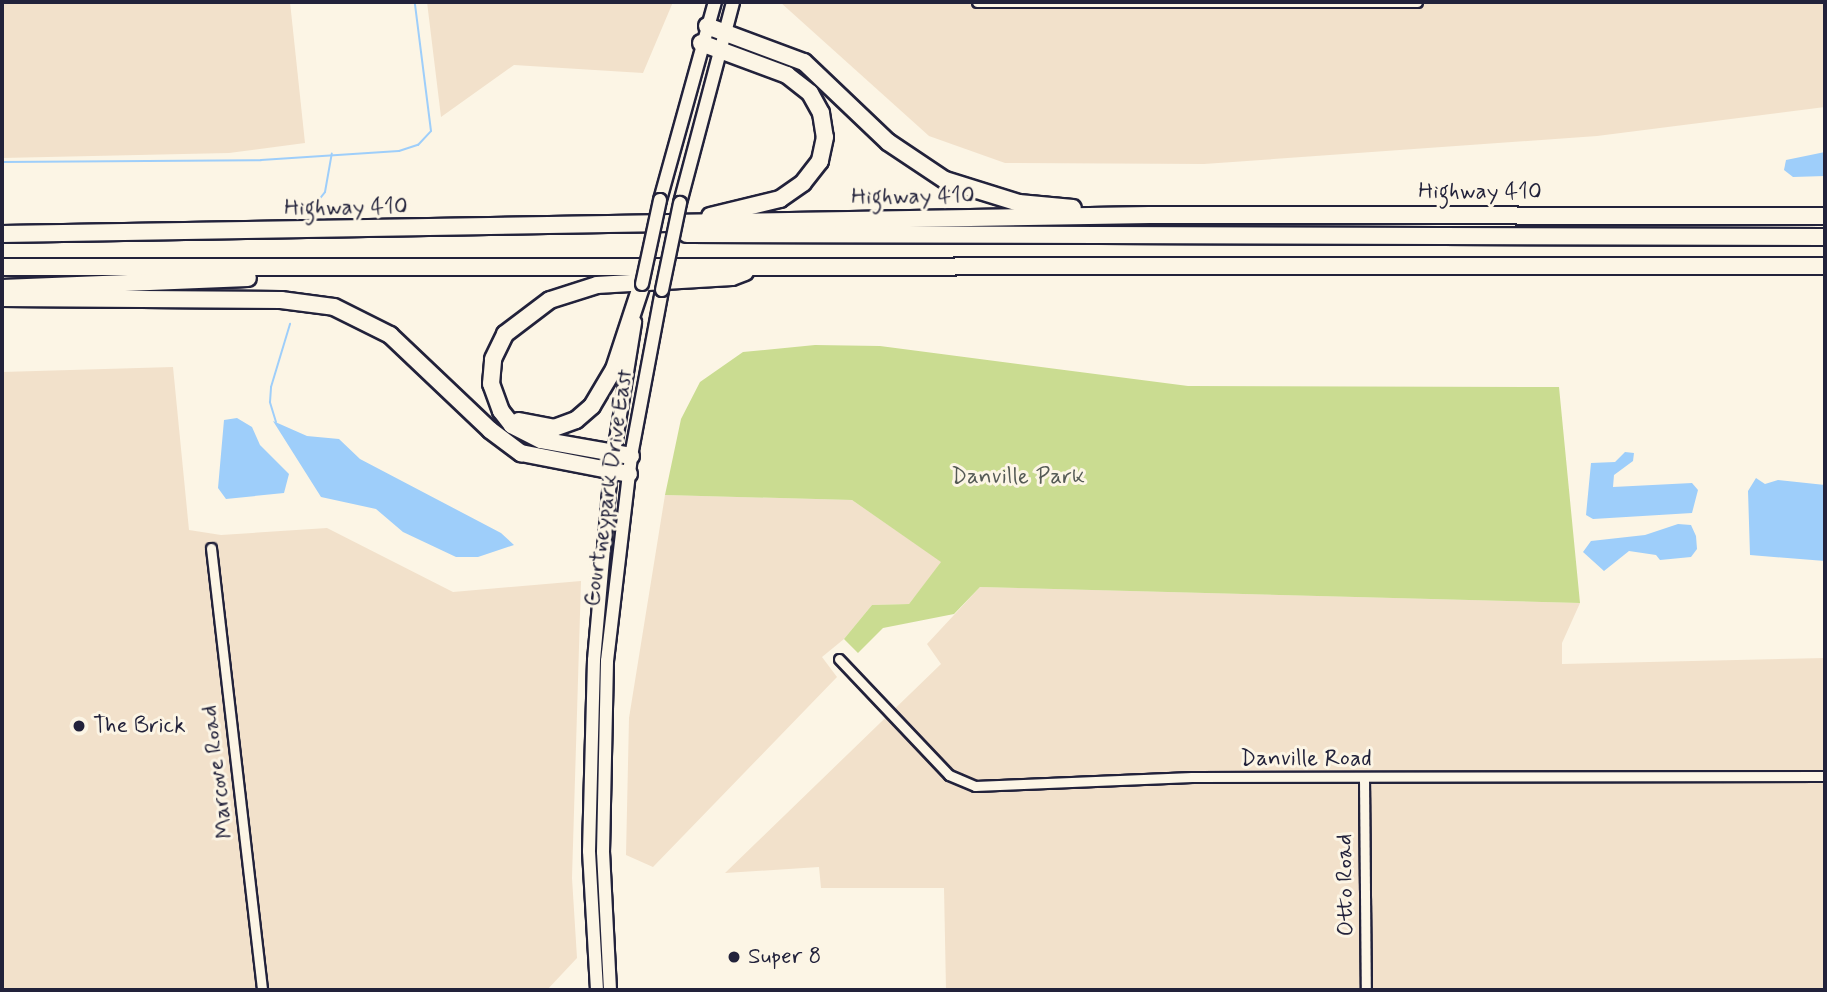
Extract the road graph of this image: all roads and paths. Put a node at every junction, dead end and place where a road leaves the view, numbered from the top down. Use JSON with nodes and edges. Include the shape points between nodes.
{"nodes":[{"id":1,"x":715,"y":2,"type":"edge"},
{"id":2,"x":733,"y":2,"type":"edge"},
{"id":3,"x":977,"y":2,"type":"edge"},
{"id":4,"x":1417,"y":2,"type":"edge"},
{"id":5,"x":707,"y":26,"type":"junction"},
{"id":6,"x":725,"y":31,"type":"junction"},
{"id":7,"x":701,"y":43,"type":"junction"},
{"id":8,"x":719,"y":50,"type":"junction"},
{"id":9,"x":1825,"y":207,"type":"edge"},
{"id":10,"x":1150,"y":215,"type":"junction"},
{"id":11,"x":1619,"y":215,"type":"junction"},
{"id":12,"x":1825,"y":216,"type":"edge"},
{"id":13,"x":568,"y":226,"type":"junction"},
{"id":14,"x":328,"y":231,"type":"junction"},
{"id":15,"x":2,"y":233,"type":"edge"},
{"id":16,"x":1825,"y":237,"type":"edge"},
{"id":17,"x":1825,"y":266,"type":"edge"},
{"id":18,"x":2,"y":267,"type":"edge"},
{"id":19,"x":315,"y":267,"type":"junction"},
{"id":20,"x":760,"y":267,"type":"junction"},
{"id":21,"x":642,"y":284,"type":"junction"},
{"id":22,"x":2,"y":288,"type":"edge"},
{"id":23,"x":2,"y":298,"type":"edge"},
{"id":24,"x":494,"y":394,"type":"junction"},
{"id":25,"x":614,"y":454,"type":"junction"},
{"id":26,"x":631,"y":456,"type":"junction"},
{"id":27,"x":611,"y":471,"type":"junction"},
{"id":28,"x":629,"y":474,"type":"junction"},
{"id":29,"x":211,"y":548,"type":"dead end"},
{"id":30,"x":839,"y":659,"type":"dead end"},
{"id":31,"x":1825,"y":775,"type":"edge"},
{"id":32,"x":1364,"y":779,"type":"junction"},
{"id":33,"x":262,"y":990,"type":"edge"},
{"id":34,"x":597,"y":990,"type":"edge"},
{"id":35,"x":610,"y":990,"type":"edge"},
{"id":36,"x":1366,"y":990,"type":"edge"}],
"edges":[{"from":1,"to":5,"type":"main road","name":"Courtneypark Drive East"},
{"from":2,"to":6,"type":"main road","name":"Courtneypark Drive East"},
{"from":3,"to":4,"type":"street"},
{"from":5,"to":6,"type":"highway"},
{"from":5,"to":7,"type":"main road","name":"Courtneypark Drive East"},
{"from":6,"to":8,"type":"main road","name":"Courtneypark Drive East"},
{"from":6,"to":10,"type":"highway","via":[[804,62],[909,159],[970,191],[1019,203]]},
{"from":7,"to":8,"type":"highway"},
{"from":7,"to":21,"type":"main road","name":"Courtneypark Drive East","bridge":true},
{"from":8,"to":13,"type":"highway","via":[[787,75],[810,93],[821,113],[825,137],[820,161],[803,183],[780,199],[702,218]]},
{"from":8,"to":26,"type":"main road","name":"Courtneypark Drive East","bridge":true,"via":[[680,203]]},
{"from":9,"to":11,"type":"highway"},
{"from":10,"to":11,"type":"highway","name":"Highway 410"},
{"from":10,"to":13,"type":"highway","name":"Highway 410"},
{"from":11,"to":12,"type":"highway","name":"Highway 410"},
{"from":13,"to":14,"type":"highway","name":"Highway 410"},
{"from":14,"to":15,"type":"highway","name":"Highway 410"},
{"from":14,"to":16,"type":"highway","via":[[1061,238]]},
{"from":17,"to":20,"type":"highway"},
{"from":18,"to":19,"type":"highway"},
{"from":19,"to":20,"type":"highway"},
{"from":19,"to":22,"type":"highway","via":[[283,277]]},
{"from":20,"to":24,"type":"highway","via":[[732,277],[597,285],[550,300],[521,318],[499,344],[490,372]]},
{"from":21,"to":24,"type":"highway","via":[[606,384],[576,420],[554,428],[528,426],[514,418]]},
{"from":21,"to":25,"type":"main road","name":"Courtneypark Drive East"},
{"from":23,"to":27,"type":"highway","via":[[281,300],[334,307],[390,335],[490,430],[521,453]]},
{"from":24,"to":25,"type":"highway","via":[[506,419],[530,437]]},
{"from":25,"to":26,"type":"highway"},
{"from":25,"to":27,"type":"main road","name":"Courtneypark Drive East"},
{"from":26,"to":28,"type":"main road","name":"Courtneypark Drive East"},
{"from":27,"to":28,"type":"highway"},
{"from":27,"to":34,"type":"main road","name":"Courtneypark Drive East","via":[[594,660],[589,851]]},
{"from":28,"to":35,"type":"main road","name":"Courtneypark Drive East","via":[[607,661],[603,852]]},
{"from":29,"to":33,"type":"street","name":"Marcove Road"},
{"from":30,"to":32,"type":"street","name":"Danville Road","via":[[949,775],[975,786],[1192,777]]},
{"from":31,"to":32,"type":"street","name":"Danville Road"},
{"from":32,"to":36,"type":"street","name":"Otto Road"}]}
